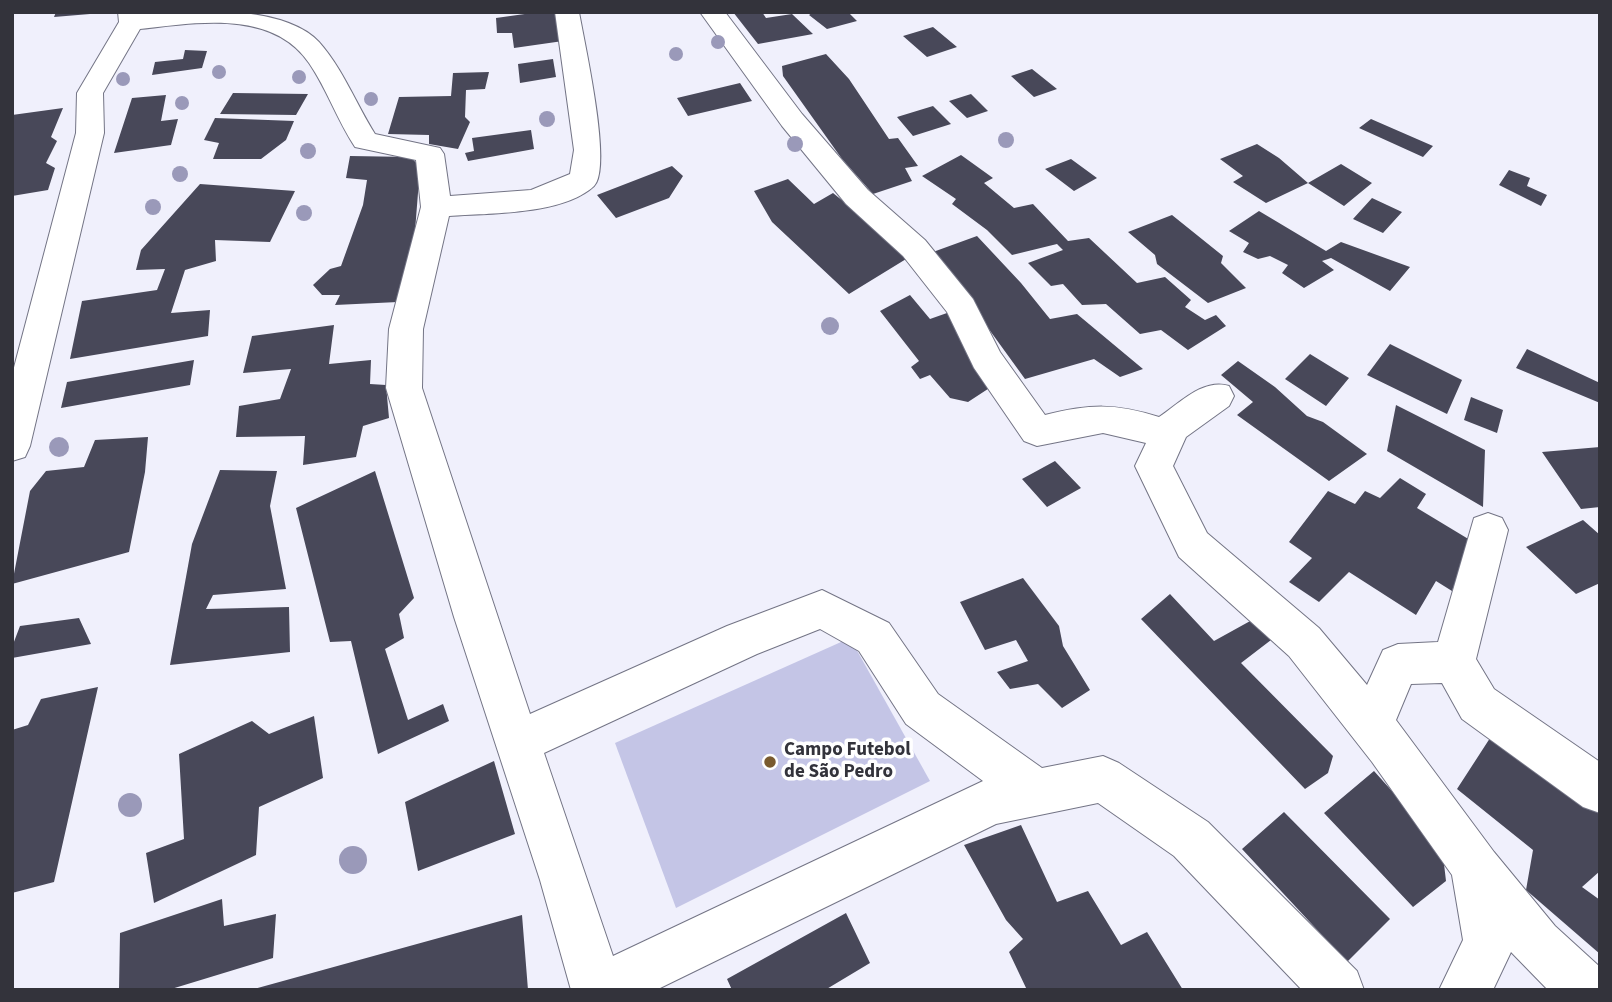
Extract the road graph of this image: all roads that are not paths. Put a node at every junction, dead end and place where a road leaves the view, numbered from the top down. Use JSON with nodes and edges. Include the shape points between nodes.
{"nodes":[{"id":1,"x":567,"y":12,"type":"edge"},
{"id":2,"x":712,"y":12,"type":"edge"},
{"id":3,"x":197,"y":14,"type":"edge"},
{"id":4,"x":130,"y":17,"type":"edge"},
{"id":5,"x":436,"y":207,"type":"junction"},
{"id":6,"x":1216,"y":396,"type":"dead end"},
{"id":7,"x":1168,"y":436,"type":"junction"},
{"id":8,"x":12,"y":446,"type":"edge"},
{"id":9,"x":1488,"y":530,"type":"dead end"},
{"id":10,"x":1454,"y":662,"type":"junction"},
{"id":11,"x":1371,"y":726,"type":"junction"},
{"id":12,"x":518,"y":742,"type":"junction"},
{"id":13,"x":1600,"y":790,"type":"edge"},
{"id":14,"x":1037,"y":792,"type":"junction"},
{"id":15,"x":1475,"y":866,"type":"junction"},
{"id":16,"x":598,"y":990,"type":"edge"},
{"id":17,"x":1338,"y":990,"type":"edge"},
{"id":18,"x":1465,"y":990,"type":"edge"},
{"id":19,"x":1586,"y":990,"type":"edge"}],
"edges":[{"from":1,"to":5,"type":"street","via":[[588,150],[584,179],[544,198]]},
{"from":2,"to":7,"type":"street","via":[[792,120],[857,197],[914,248],[961,307],[986,359],[1037,431],[1101,416],[1136,422]]},
{"from":3,"to":4,"type":"street"},
{"from":3,"to":5,"type":"street","via":[[256,17],[298,34],[323,67],[365,141],[430,154]]},
{"from":4,"to":8,"type":"street","via":[[90,93],[90,133]]},
{"from":5,"to":12,"type":"street","via":[[406,329],[404,388]]},
{"from":6,"to":7,"type":"street","via":[[1171,428]]},
{"from":7,"to":11,"type":"street","via":[[1154,466],[1193,545],[1304,642]]},
{"from":9,"to":10,"type":"street"},
{"from":10,"to":11,"type":"street","via":[[1398,664]]},
{"from":10,"to":13,"type":"street","via":[[1478,704]]},
{"from":11,"to":15,"type":"street"},
{"from":12,"to":14,"type":"street","via":[[741,640],[822,609],[874,637],[922,709]]},
{"from":12,"to":16,"type":"street"},
{"from":14,"to":16,"type":"street","via":[[992,801]]},
{"from":14,"to":17,"type":"street","via":[[1103,779],[1191,839]]},
{"from":15,"to":18,"type":"street","via":[[1489,943]]},
{"from":15,"to":19,"type":"street","via":[[1537,944]]}]}
